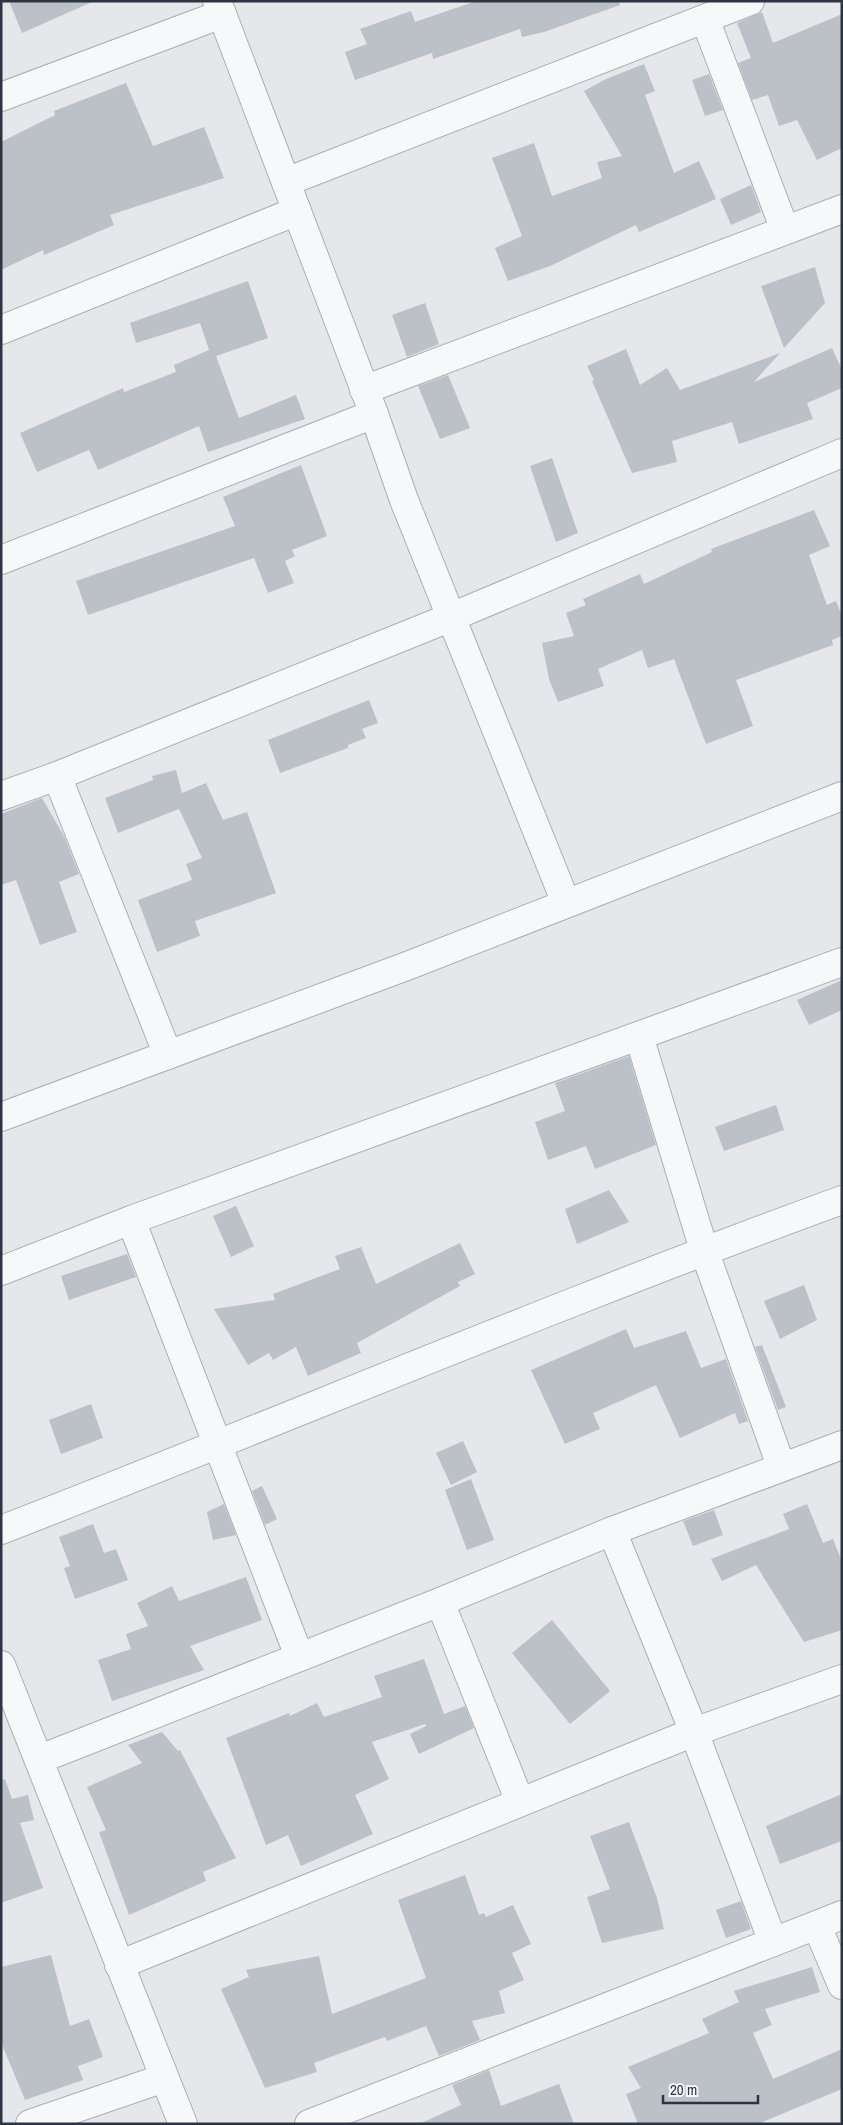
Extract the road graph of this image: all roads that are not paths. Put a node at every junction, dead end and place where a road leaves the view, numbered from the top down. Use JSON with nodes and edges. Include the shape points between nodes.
{"nodes":[{"id":1,"x":750,"y":1,"type":"edge"},
{"id":2,"x":220,"y":8,"type":"edge"},
{"id":3,"x":705,"y":20,"type":"junction"},
{"id":4,"x":1,"y":97,"type":"edge"},
{"id":5,"x":286,"y":182,"type":"junction"},
{"id":6,"x":842,"y":209,"type":"edge"},
{"id":7,"x":297,"y":211,"type":"junction"},
{"id":8,"x":784,"y":230,"type":"junction"},
{"id":9,"x":1,"y":330,"type":"edge"},
{"id":10,"x":369,"y":402,"type":"junction"},
{"id":11,"x":842,"y":453,"type":"edge"},
{"id":12,"x":1,"y":560,"type":"edge"},
{"id":13,"x":449,"y":618,"type":"junction"},
{"id":14,"x":57,"y":776,"type":"junction"},
{"id":15,"x":1,"y":796,"type":"edge"},
{"id":16,"x":842,"y":796,"type":"edge"},
{"id":17,"x":566,"y":903,"type":"junction"},
{"id":18,"x":842,"y":962,"type":"edge"},
{"id":19,"x":639,"y":1036,"type":"junction"},
{"id":20,"x":168,"y":1055,"type":"junction"},
{"id":21,"x":1,"y":1117,"type":"edge"},
{"id":22,"x":842,"y":1200,"type":"edge"},
{"id":23,"x":131,"y":1220,"type":"junction"},
{"id":24,"x":704,"y":1250,"type":"junction"},
{"id":25,"x":1,"y":1271,"type":"edge"},
{"id":26,"x":219,"y":1445,"type":"junction"},
{"id":27,"x":842,"y":1445,"type":"edge"},
{"id":28,"x":781,"y":1466,"type":"junction"},
{"id":29,"x":1,"y":1530,"type":"edge"},
{"id":30,"x":612,"y":1531,"type":"junction"},
{"id":31,"x":440,"y":1602,"type":"junction"},
{"id":32,"x":299,"y":1656,"type":"junction"},
{"id":33,"x":1,"y":1665,"type":"edge"},
{"id":34,"x":842,"y":1679,"type":"edge"},
{"id":35,"x":694,"y":1732,"type":"junction"},
{"id":36,"x":40,"y":1759,"type":"junction"},
{"id":37,"x":520,"y":1802,"type":"junction"},
{"id":38,"x":842,"y":1915,"type":"edge"},
{"id":39,"x":817,"y":1926,"type":"junction"},
{"id":40,"x":773,"y":1942,"type":"junction"},
{"id":41,"x":119,"y":1965,"type":"junction"},
{"id":42,"x":842,"y":1985,"type":"edge"},
{"id":43,"x":164,"y":2078,"type":"junction"},
{"id":44,"x":30,"y":2124,"type":"edge"},
{"id":45,"x":183,"y":2124,"type":"edge"},
{"id":46,"x":309,"y":2124,"type":"edge"}],
"edges":[{"from":1,"to":3,"type":"street"},
{"from":2,"to":4,"type":"street"},
{"from":2,"to":5,"type":"street"},
{"from":3,"to":5,"type":"street"},
{"from":3,"to":8,"type":"street"},
{"from":5,"to":7,"type":"street"},
{"from":6,"to":8,"type":"street"},
{"from":7,"to":9,"type":"street"},
{"from":7,"to":10,"type":"street"},
{"from":8,"to":10,"type":"street"},
{"from":10,"to":12,"type":"street"},
{"from":10,"to":13,"type":"street"},
{"from":11,"to":13,"type":"street"},
{"from":13,"to":14,"type":"street"},
{"from":13,"to":17,"type":"street"},
{"from":14,"to":15,"type":"street"},
{"from":14,"to":20,"type":"street"},
{"from":16,"to":17,"type":"street"},
{"from":17,"to":20,"type":"street"},
{"from":18,"to":19,"type":"street"},
{"from":19,"to":23,"type":"street"},
{"from":19,"to":24,"type":"street"},
{"from":20,"to":21,"type":"street"},
{"from":22,"to":24,"type":"street"},
{"from":23,"to":25,"type":"street"},
{"from":23,"to":26,"type":"street"},
{"from":24,"to":26,"type":"street"},
{"from":24,"to":28,"type":"street"},
{"from":26,"to":29,"type":"street"},
{"from":26,"to":32,"type":"street"},
{"from":27,"to":28,"type":"street"},
{"from":28,"to":30,"type":"street"},
{"from":30,"to":31,"type":"street"},
{"from":30,"to":35,"type":"street"},
{"from":31,"to":32,"type":"street"},
{"from":31,"to":37,"type":"street"},
{"from":32,"to":36,"type":"street"},
{"from":33,"to":36,"type":"street"},
{"from":34,"to":35,"type":"street"},
{"from":35,"to":37,"type":"street"},
{"from":35,"to":40,"type":"street"},
{"from":36,"to":41,"type":"street"},
{"from":37,"to":41,"type":"street"},
{"from":38,"to":39,"type":"street"},
{"from":39,"to":40,"type":"street"},
{"from":39,"to":42,"type":"street"},
{"from":40,"to":46,"type":"street"},
{"from":41,"to":43,"type":"street"},
{"from":43,"to":44,"type":"street"},
{"from":43,"to":45,"type":"street"}]}
